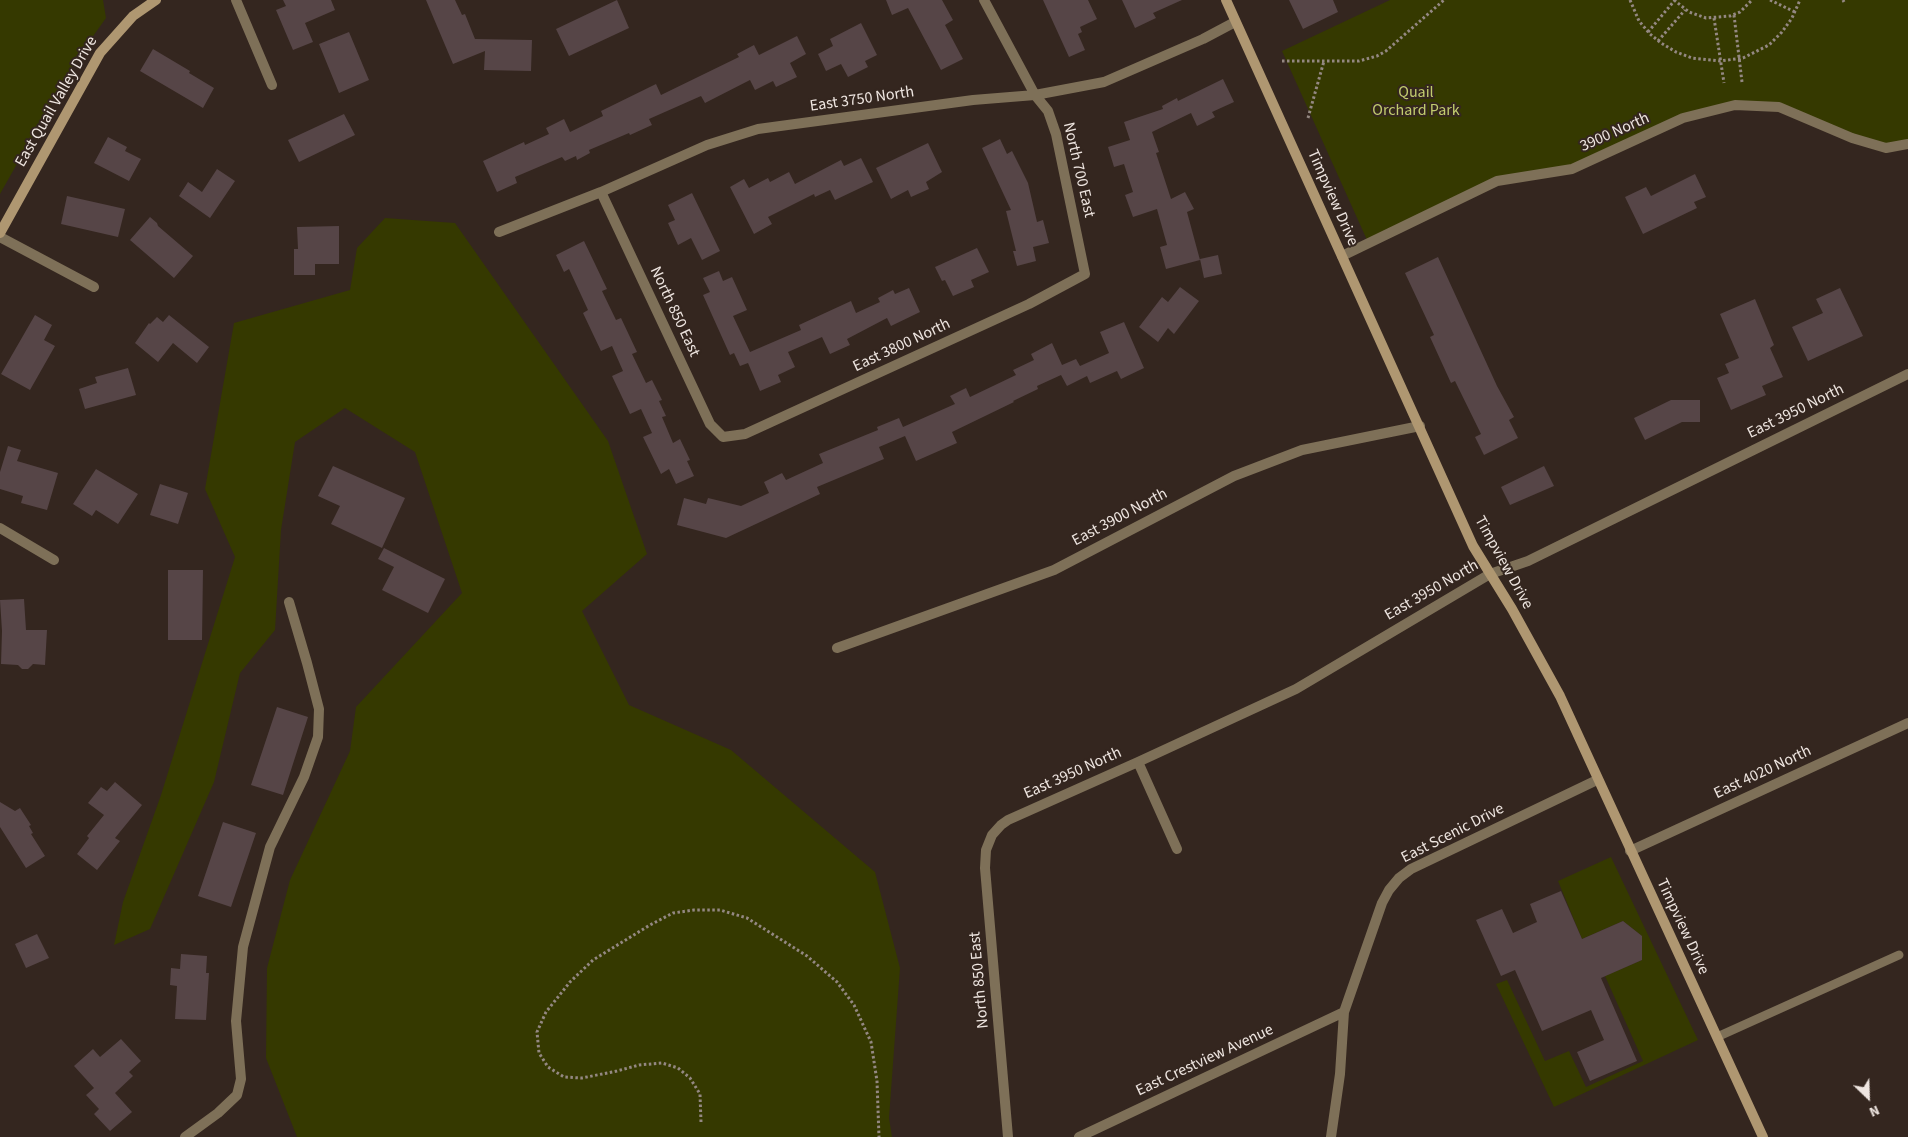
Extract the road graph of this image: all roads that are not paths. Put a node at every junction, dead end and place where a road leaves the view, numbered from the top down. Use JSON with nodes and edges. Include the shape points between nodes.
{"nodes":[{"id":1,"x":156,"y":0,"type":"edge"},
{"id":2,"x":236,"y":0,"type":"edge"},
{"id":3,"x":984,"y":0,"type":"edge"},
{"id":4,"x":1226,"y":0,"type":"edge"},
{"id":5,"x":1235,"y":22,"type":"junction"},
{"id":6,"x":272,"y":85,"type":"dead end"},
{"id":7,"x":1035,"y":95,"type":"junction"},
{"id":8,"x":1908,"y":144,"type":"edge"},
{"id":9,"x":601,"y":192,"type":"junction"},
{"id":10,"x":499,"y":232,"type":"dead end"},
{"id":11,"x":0,"y":233,"type":"edge"},
{"id":12,"x":0,"y":237,"type":"edge"},
{"id":13,"x":1342,"y":256,"type":"junction"},
{"id":14,"x":1085,"y":274,"type":"joint"},
{"id":15,"x":94,"y":287,"type":"dead end"},
{"id":16,"x":1908,"y":374,"type":"edge"},
{"id":17,"x":1420,"y":426,"type":"junction"},
{"id":18,"x":728,"y":436,"type":"joint"},
{"id":19,"x":0,"y":528,"type":"edge"},
{"id":20,"x":54,"y":560,"type":"dead end"},
{"id":21,"x":1490,"y":574,"type":"junction"},
{"id":22,"x":289,"y":602,"type":"dead end"},
{"id":23,"x":837,"y":648,"type":"dead end"},
{"id":24,"x":1908,"y":723,"type":"edge"},
{"id":25,"x":1138,"y":762,"type":"junction"},
{"id":26,"x":1597,"y":780,"type":"junction"},
{"id":27,"x":1001,"y":825,"type":"joint"},
{"id":28,"x":1177,"y":849,"type":"dead end"},
{"id":29,"x":1630,"y":851,"type":"junction"},
{"id":30,"x":1899,"y":955,"type":"dead end"},
{"id":31,"x":1344,"y":1012,"type":"junction"},
{"id":32,"x":1717,"y":1037,"type":"junction"},
{"id":33,"x":185,"y":1137,"type":"edge"},
{"id":34,"x":1008,"y":1137,"type":"edge"},
{"id":35,"x":1079,"y":1137,"type":"edge"},
{"id":36,"x":1331,"y":1137,"type":"edge"},
{"id":37,"x":1763,"y":1137,"type":"edge"}],
"edges":[{"from":1,"to":11,"type":"street","name":"East Quail Valley Drive","via":[[133,16],[100,53]]},
{"from":2,"to":6,"type":"street"},
{"from":3,"to":7,"type":"street","name":"North 700 East"},
{"from":4,"to":5,"type":"street","name":"Timpview Drive"},
{"from":5,"to":7,"type":"street","name":"East 3750 North","via":[[1104,82]]},
{"from":5,"to":13,"type":"street","name":"Timpview Drive"},
{"from":7,"to":9,"type":"street","name":"East 3750 North","via":[[973,100],[758,129],[707,145]]},
{"from":7,"to":14,"type":"street","name":"North 700 East","via":[[1048,112],[1056,134]]},
{"from":8,"to":13,"type":"street","name":"3900 North","via":[[1886,148],[1852,138],[1779,107],[1735,105],[1683,118],[1572,169],[1497,181]]},
{"from":9,"to":10,"type":"street","name":"East 3750 North"},
{"from":9,"to":18,"type":"street","name":"North 850 East","via":[[710,424],[723,437]]},
{"from":12,"to":15,"type":"street"},
{"from":13,"to":17,"type":"street","name":"Timpview Drive"},
{"from":14,"to":18,"type":"street","name":"East 3800 North","via":[[1029,304],[754,430]]},
{"from":16,"to":21,"type":"street","name":"East 3950 North","via":[[1528,561]]},
{"from":17,"to":21,"type":"street","name":"Timpview Drive","via":[[1473,546]]},
{"from":17,"to":23,"type":"street","name":"East 3900 North","via":[[1302,450],[1234,476],[1054,570]]},
{"from":19,"to":20,"type":"street"},
{"from":21,"to":25,"type":"street","name":"East 3950 North","via":[[1296,689]]},
{"from":21,"to":26,"type":"street","name":"Timpview Drive","via":[[1560,696]]},
{"from":22,"to":33,"type":"street","via":[[318,709],[318,737],[304,777],[270,847],[243,947],[236,1021],[242,1079],[237,1095]]},
{"from":24,"to":29,"type":"street","name":"East 4020 North"},
{"from":25,"to":27,"type":"street","name":"East 3950 North"},
{"from":25,"to":28,"type":"street"},
{"from":26,"to":29,"type":"street","name":"Timpview Drive"},
{"from":26,"to":31,"type":"street","name":"East Scenic Drive","via":[[1411,869],[1399,878],[1382,903]]},
{"from":27,"to":34,"type":"street","name":"North 850 East","via":[[986,850],[985,868]]},
{"from":29,"to":32,"type":"street","name":"Timpview Drive"},
{"from":30,"to":32,"type":"lane"},
{"from":31,"to":35,"type":"street","name":"East Crestview Avenue"},
{"from":31,"to":36,"type":"street","name":"East Scenic Drive"},
{"from":32,"to":37,"type":"street","name":"Timpview Drive"}]}
